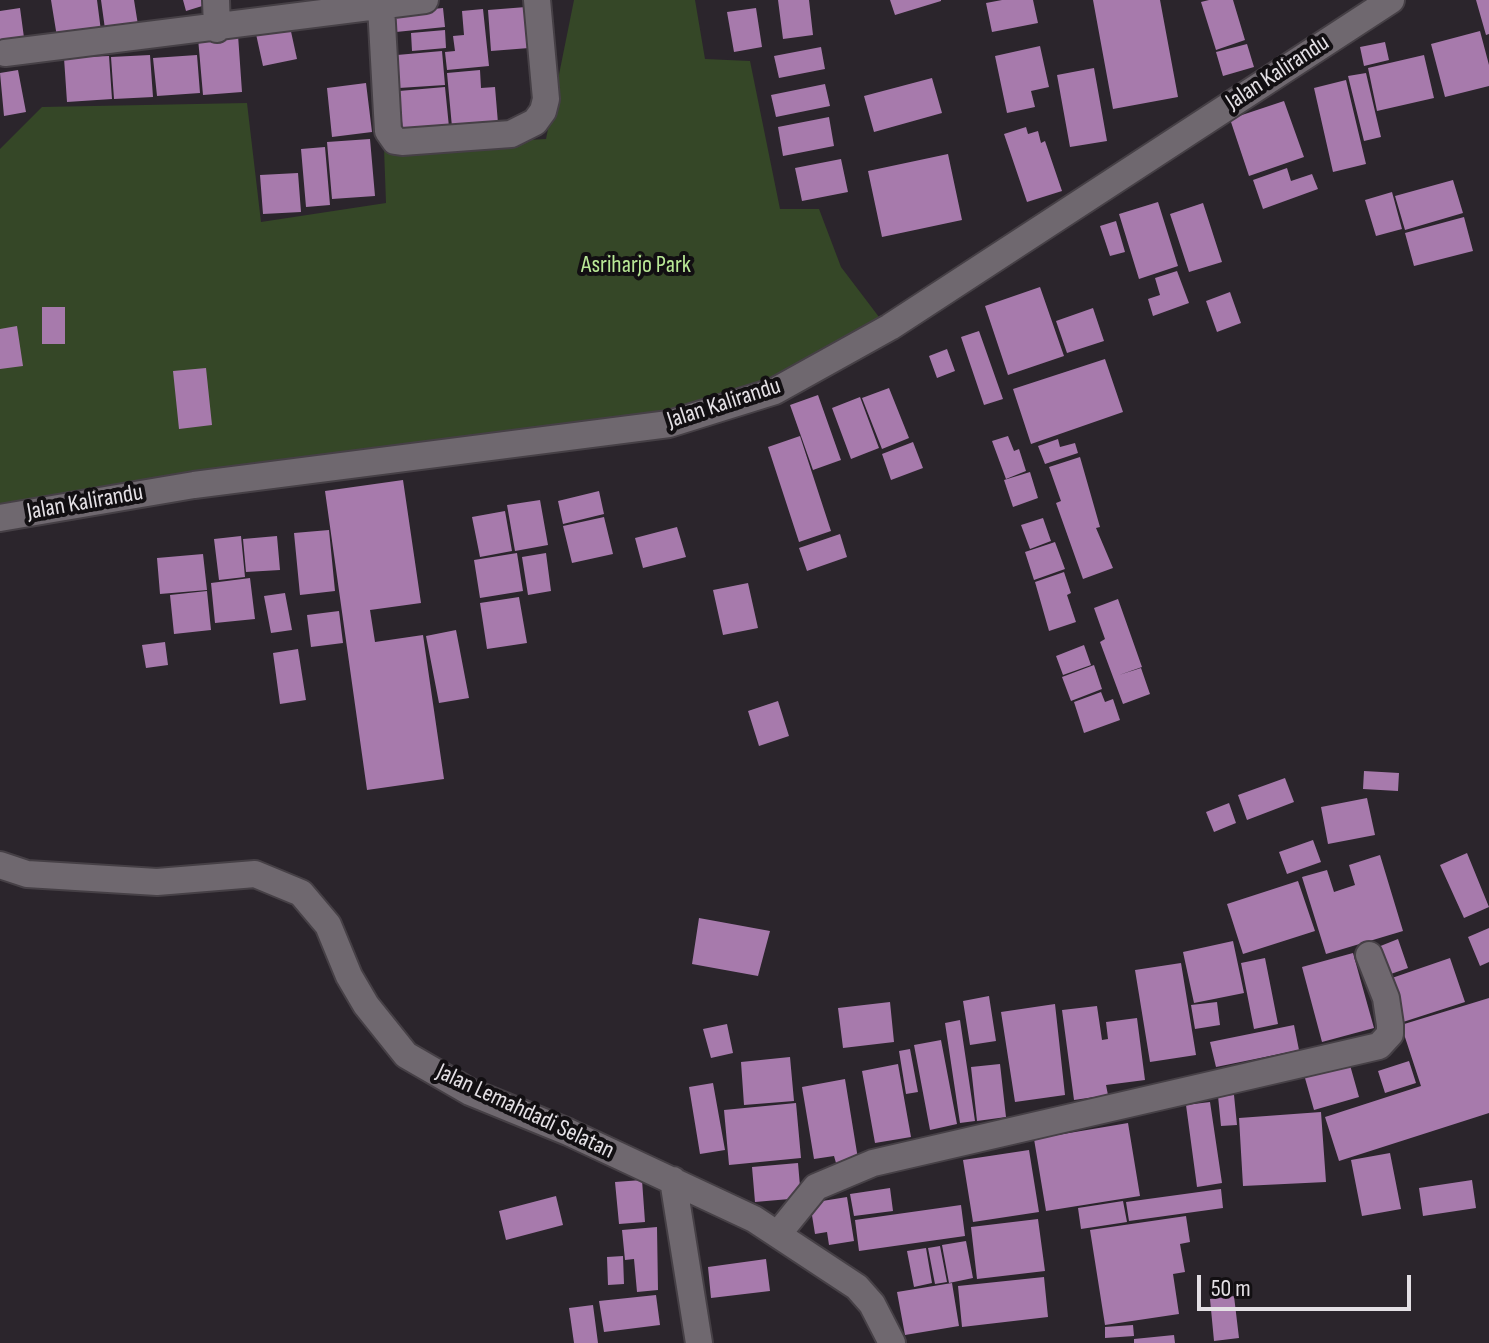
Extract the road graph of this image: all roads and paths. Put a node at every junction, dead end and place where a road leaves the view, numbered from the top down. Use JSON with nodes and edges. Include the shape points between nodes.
{"nodes":[{"id":1,"x":216,"y":0,"type":"edge"},
{"id":2,"x":425,"y":0,"type":"edge"},
{"id":3,"x":537,"y":0,"type":"edge"},
{"id":4,"x":1391,"y":0,"type":"edge"},
{"id":5,"x":381,"y":6,"type":"junction"},
{"id":6,"x":217,"y":29,"type":"junction"},
{"id":7,"x":5,"y":53,"type":"dead end"},
{"id":8,"x":0,"y":518,"type":"edge"},
{"id":9,"x":0,"y":865,"type":"edge"},
{"id":10,"x":1369,"y":955,"type":"dead end"},
{"id":11,"x":673,"y":1180,"type":"junction"},
{"id":12,"x":778,"y":1234,"type":"junction"},
{"id":13,"x":699,"y":1343,"type":"edge"},
{"id":14,"x":892,"y":1343,"type":"edge"}],
"edges":[{"from":1,"to":6,"type":"street"},
{"from":2,"to":5,"type":"street"},
{"from":3,"to":5,"type":"street","via":[[546,99],[535,122],[511,134],[402,142],[388,131]]},
{"from":4,"to":8,"type":"street","name":"Jalan Kalirandu","via":[[890,327],[775,391],[669,424],[194,485]]},
{"from":5,"to":6,"type":"street"},
{"from":6,"to":7,"type":"street"},
{"from":9,"to":11,"type":"street","name":"Jalan Lemahdadi Selatan","via":[[27,874],[157,882],[255,874],[274,879],[301,893],[328,925],[349,976],[406,1055],[470,1092]]},
{"from":10,"to":12,"type":"street","via":[[1390,1025],[1390,1034],[1379,1046],[873,1163],[816,1187]]},
{"from":11,"to":12,"type":"street","name":"Jalan Lemahdadi Selatan"},
{"from":11,"to":13,"type":"street"},
{"from":12,"to":14,"type":"street","name":"Jalan Lemahdadi Selatan","via":[[857,1287]]}]}
